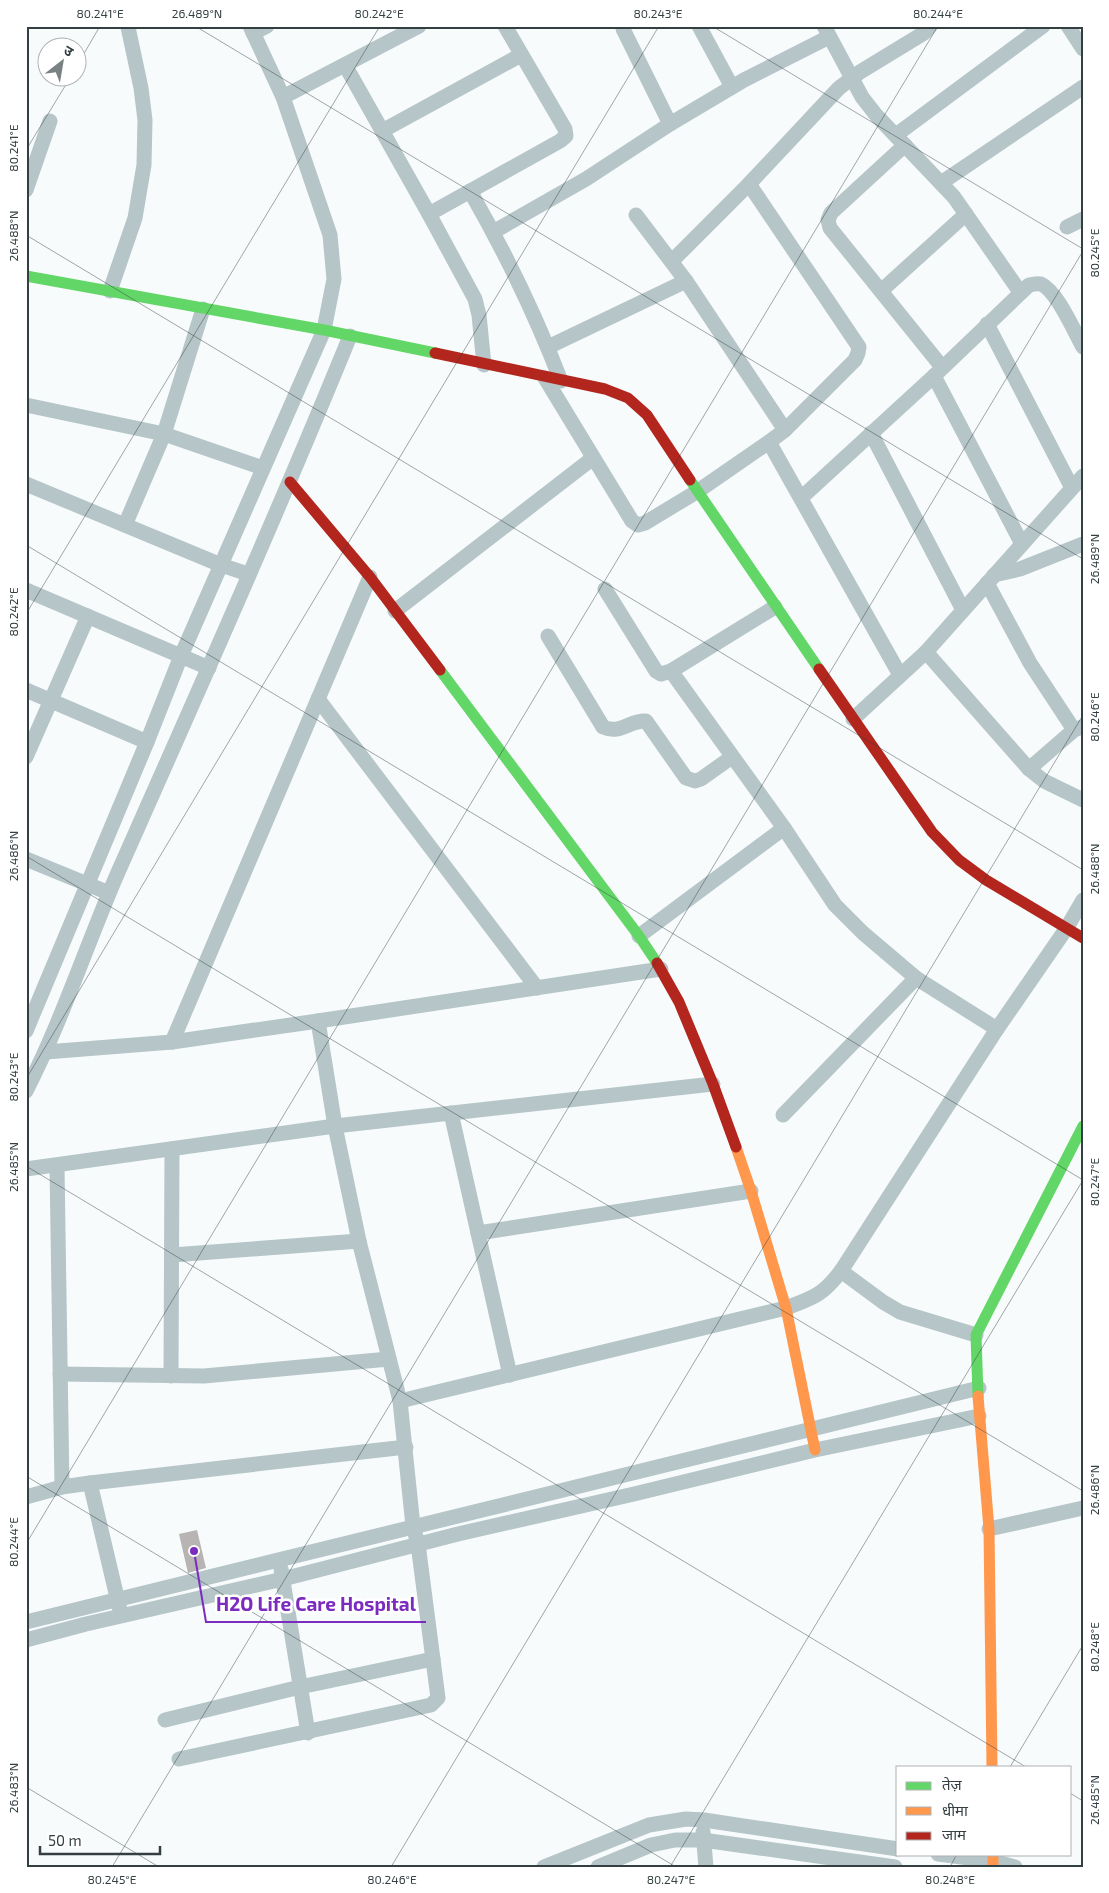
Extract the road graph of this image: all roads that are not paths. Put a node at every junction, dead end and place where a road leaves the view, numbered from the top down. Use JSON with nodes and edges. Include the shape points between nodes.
{"nodes":[{"id":1,"x":419,"y":26,"type":"edge"},
{"id":2,"x":505,"y":26,"type":"edge"},
{"id":3,"x":699,"y":26,"type":"edge"},
{"id":4,"x":930,"y":26,"type":"edge"},
{"id":5,"x":1043,"y":26,"type":"edge"},
{"id":6,"x":1068,"y":26,"type":"edge"},
{"id":7,"x":128,"y":27,"type":"edge"},
{"id":8,"x":257,"y":28,"type":"edge"},
{"id":9,"x":623,"y":30,"type":"dead end"},
{"id":10,"x":826,"y":32,"type":"edge"},
{"id":11,"x":1083,"y":49,"type":"edge"},
{"id":12,"x":521,"y":55,"type":"junction"},
{"id":13,"x":345,"y":65,"type":"junction"},
{"id":14,"x":851,"y":78,"type":"junction"},
{"id":15,"x":732,"y":87,"type":"junction"},
{"id":16,"x":1083,"y":87,"type":"edge"},
{"id":17,"x":283,"y":97,"type":"junction"},
{"id":18,"x":50,"y":120,"type":"dead end"},
{"id":19,"x":670,"y":124,"type":"junction"},
{"id":20,"x":382,"y":132,"type":"junction"},
{"id":21,"x":900,"y":140,"type":"junction"},
{"id":22,"x":941,"y":183,"type":"junction"},
{"id":23,"x":749,"y":184,"type":"junction"},
{"id":24,"x":26,"y":190,"type":"edge"},
{"id":25,"x":470,"y":191,"type":"junction"},
{"id":26,"x":429,"y":214,"type":"junction"},
{"id":27,"x":636,"y":214,"type":"dead end"},
{"id":28,"x":966,"y":214,"type":"junction"},
{"id":29,"x":1083,"y":219,"type":"edge"},
{"id":30,"x":1066,"y":227,"type":"dead end"},
{"id":31,"x":493,"y":232,"type":"junction"},
{"id":32,"x":672,"y":261,"type":"junction"},
{"id":33,"x":26,"y":276,"type":"edge"},
{"id":34,"x":686,"y":281,"type":"junction"},
{"id":35,"x":880,"y":290,"type":"junction"},
{"id":36,"x":110,"y":291,"type":"junction"},
{"id":37,"x":1020,"y":292,"type":"junction"},
{"id":38,"x":203,"y":308,"type":"junction"},
{"id":39,"x":987,"y":324,"type":"junction"},
{"id":40,"x":324,"y":330,"type":"junction"},
{"id":41,"x":350,"y":336,"type":"junction"},
{"id":42,"x":1083,"y":347,"type":"edge"},
{"id":43,"x":548,"y":348,"type":"junction"},
{"id":44,"x":484,"y":365,"type":"junction"},
{"id":45,"x":938,"y":372,"type":"junction"},
{"id":46,"x":545,"y":378,"type":"junction"},
{"id":47,"x":561,"y":381,"type":"junction"},
{"id":48,"x":26,"y":405,"type":"edge"},
{"id":49,"x":784,"y":430,"type":"junction"},
{"id":50,"x":164,"y":434,"type":"junction"},
{"id":51,"x":872,"y":434,"type":"junction"},
{"id":52,"x":769,"y":442,"type":"junction"},
{"id":53,"x":593,"y":458,"type":"junction"},
{"id":54,"x":263,"y":468,"type":"junction"},
{"id":55,"x":1083,"y":476,"type":"edge"},
{"id":56,"x":290,"y":482,"type":"junction"},
{"id":57,"x":26,"y":484,"type":"edge"},
{"id":58,"x":1072,"y":488,"type":"junction"},
{"id":59,"x":698,"y":492,"type":"junction"},
{"id":60,"x":801,"y":498,"type":"junction"},
{"id":61,"x":125,"y":525,"type":"junction"},
{"id":62,"x":1022,"y":544,"type":"junction"},
{"id":63,"x":1083,"y":544,"type":"edge"},
{"id":64,"x":221,"y":565,"type":"junction"},
{"id":65,"x":248,"y":574,"type":"junction"},
{"id":66,"x":370,"y":577,"type":"junction"},
{"id":67,"x":991,"y":579,"type":"junction"},
{"id":68,"x":605,"y":589,"type":"dead end"},
{"id":69,"x":26,"y":590,"type":"edge"},
{"id":70,"x":775,"y":607,"type":"junction"},
{"id":71,"x":963,"y":610,"type":"junction"},
{"id":72,"x":395,"y":612,"type":"junction"},
{"id":73,"x":88,"y":616,"type":"junction"},
{"id":74,"x":548,"y":636,"type":"dead end"},
{"id":75,"x":926,"y":652,"type":"junction"},
{"id":76,"x":181,"y":656,"type":"junction"},
{"id":77,"x":208,"y":668,"type":"junction"},
{"id":78,"x":671,"y":671,"type":"junction"},
{"id":79,"x":900,"y":675,"type":"junction"},
{"id":80,"x":26,"y":690,"type":"edge"},
{"id":81,"x":50,"y":700,"type":"junction"},
{"id":82,"x":318,"y":700,"type":"junction"},
{"id":83,"x":853,"y":719,"type":"junction"},
{"id":84,"x":1079,"y":728,"type":"edge"},
{"id":85,"x":147,"y":742,"type":"junction"},
{"id":86,"x":26,"y":757,"type":"edge"},
{"id":87,"x":732,"y":757,"type":"junction"},
{"id":88,"x":1029,"y":769,"type":"junction"},
{"id":89,"x":1083,"y":800,"type":"edge"},
{"id":90,"x":784,"y":828,"type":"junction"},
{"id":91,"x":26,"y":859,"type":"edge"},
{"id":92,"x":86,"y":884,"type":"junction"},
{"id":93,"x":109,"y":893,"type":"junction"},
{"id":94,"x":1083,"y":900,"type":"edge"},
{"id":95,"x":1066,"y":929,"type":"junction"},
{"id":96,"x":639,"y":936,"type":"junction"},
{"id":97,"x":1083,"y":938,"type":"edge"},
{"id":98,"x":661,"y":969,"type":"junction"},
{"id":99,"x":916,"y":978,"type":"junction"},
{"id":100,"x":537,"y":988,"type":"junction"},
{"id":101,"x":318,"y":1021,"type":"junction"},
{"id":102,"x":997,"y":1029,"type":"junction"},
{"id":103,"x":26,"y":1031,"type":"edge"},
{"id":104,"x":172,"y":1042,"type":"junction"},
{"id":105,"x":46,"y":1052,"type":"junction"},
{"id":106,"x":713,"y":1084,"type":"junction"},
{"id":107,"x":26,"y":1090,"type":"edge"},
{"id":108,"x":451,"y":1113,"type":"junction"},
{"id":109,"x":783,"y":1115,"type":"dead end"},
{"id":110,"x":335,"y":1126,"type":"junction"},
{"id":111,"x":1083,"y":1126,"type":"edge"},
{"id":112,"x":172,"y":1149,"type":"junction"},
{"id":113,"x":57,"y":1166,"type":"junction"},
{"id":114,"x":26,"y":1169,"type":"edge"},
{"id":115,"x":750,"y":1191,"type":"junction"},
{"id":116,"x":478,"y":1233,"type":"junction"},
{"id":117,"x":359,"y":1241,"type":"junction"},
{"id":118,"x":172,"y":1255,"type":"junction"},
{"id":119,"x":841,"y":1271,"type":"junction"},
{"id":120,"x":786,"y":1308,"type":"junction"},
{"id":121,"x":976,"y":1335,"type":"junction"},
{"id":122,"x":389,"y":1359,"type":"junction"},
{"id":123,"x":60,"y":1374,"type":"junction"},
{"id":124,"x":510,"y":1375,"type":"junction"},
{"id":125,"x":172,"y":1376,"type":"junction"},
{"id":126,"x":979,"y":1388,"type":"junction"},
{"id":127,"x":400,"y":1401,"type":"junction"},
{"id":128,"x":979,"y":1416,"type":"junction"},
{"id":129,"x":812,"y":1429,"type":"junction"},
{"id":130,"x":406,"y":1447,"type":"junction"},
{"id":131,"x":815,"y":1450,"type":"junction"},
{"id":132,"x":90,"y":1483,"type":"junction"},
{"id":133,"x":62,"y":1487,"type":"junction"},
{"id":134,"x":26,"y":1497,"type":"edge"},
{"id":135,"x":1083,"y":1508,"type":"edge"},
{"id":136,"x":413,"y":1526,"type":"junction"},
{"id":137,"x":989,"y":1529,"type":"junction"},
{"id":138,"x":418,"y":1544,"type":"junction"},
{"id":139,"x":279,"y":1560,"type":"junction"},
{"id":140,"x":283,"y":1579,"type":"junction"},
{"id":141,"x":117,"y":1600,"type":"junction"},
{"id":142,"x":121,"y":1616,"type":"junction"},
{"id":143,"x":26,"y":1622,"type":"edge"},
{"id":144,"x":26,"y":1640,"type":"edge"},
{"id":145,"x":433,"y":1659,"type":"junction"},
{"id":146,"x":300,"y":1687,"type":"junction"},
{"id":147,"x":165,"y":1720,"type":"dead end"},
{"id":148,"x":308,"y":1733,"type":"junction"},
{"id":149,"x":179,"y":1759,"type":"dead end"},
{"id":150,"x":992,"y":1766,"type":"edge"},
{"id":151,"x":704,"y":1820,"type":"junction"},
{"id":152,"x":703,"y":1840,"type":"junction"},
{"id":153,"x":896,"y":1849,"type":"edge"},
{"id":154,"x":954,"y":1856,"type":"edge"},
{"id":155,"x":993,"y":1861,"type":"edge"},
{"id":156,"x":550,"y":1866,"type":"edge"},
{"id":157,"x":598,"y":1867,"type":"edge"},
{"id":158,"x":706,"y":1867,"type":"edge"},
{"id":159,"x":895,"y":1867,"type":"edge"},
{"id":160,"x":1015,"y":1867,"type":"edge"}],
"edges":[{"from":1,"to":13,"type":"street"},
{"from":2,"to":12,"type":"street"},
{"from":3,"to":15,"type":"street"},
{"from":4,"to":14,"type":"street","via":[[924,33]]},
{"from":5,"to":21,"type":"street"},
{"from":6,"to":11,"type":"street"},
{"from":7,"to":36,"type":"street","via":[[146,120],[144,165],[135,218]]},
{"from":8,"to":17,"type":"street"},
{"from":9,"to":19,"type":"street"},
{"from":10,"to":14,"type":"street"},
{"from":10,"to":15,"type":"street"},
{"from":12,"to":20,"type":"street"},
{"from":12,"to":25,"type":"street","via":[[565,129],[566,136]]},
{"from":13,"to":17,"type":"street"},
{"from":13,"to":20,"type":"street"},
{"from":14,"to":21,"type":"street","via":[[876,115]]},
{"from":14,"to":23,"type":"street"},
{"from":15,"to":19,"type":"street"},
{"from":16,"to":22,"type":"street"},
{"from":17,"to":40,"type":"street","via":[[330,235],[334,279]]},
{"from":18,"to":24,"type":"street"},
{"from":19,"to":31,"type":"street","via":[[586,179]]},
{"from":20,"to":26,"type":"street"},
{"from":21,"to":22,"type":"street"},
{"from":21,"to":35,"type":"street","via":[[828,220],[830,228]]},
{"from":22,"to":28,"type":"street"},
{"from":23,"to":32,"type":"street"},
{"from":23,"to":49,"type":"street","via":[[859,347],[855,360]]},
{"from":25,"to":26,"type":"street"},
{"from":25,"to":31,"type":"street"},
{"from":26,"to":44,"type":"street","via":[[475,299]]},
{"from":27,"to":32,"type":"street"},
{"from":28,"to":35,"type":"street"},
{"from":28,"to":37,"type":"street"},
{"from":29,"to":30,"type":"street"},
{"from":31,"to":43,"type":"street"},
{"from":32,"to":34,"type":"street"},
{"from":33,"to":36,"type":"street"},
{"from":34,"to":43,"type":"street"},
{"from":34,"to":49,"type":"street"},
{"from":35,"to":45,"type":"street"},
{"from":36,"to":38,"type":"street"},
{"from":37,"to":39,"type":"street"},
{"from":37,"to":42,"type":"street","via":[[1039,283],[1047,287]]},
{"from":38,"to":40,"type":"street"},
{"from":38,"to":50,"type":"street"},
{"from":39,"to":45,"type":"street"},
{"from":39,"to":58,"type":"street"},
{"from":40,"to":41,"type":"street"},
{"from":40,"to":54,"type":"street"},
{"from":41,"to":44,"type":"street"},
{"from":41,"to":56,"type":"street"},
{"from":43,"to":47,"type":"street"},
{"from":44,"to":46,"type":"street"},
{"from":45,"to":51,"type":"street"},
{"from":45,"to":62,"type":"street"},
{"from":46,"to":47,"type":"street"},
{"from":46,"to":53,"type":"street"},
{"from":47,"to":59,"type":"street","via":[[604,389],[628,398],[647,415]]},
{"from":48,"to":50,"type":"street"},
{"from":49,"to":52,"type":"street"},
{"from":50,"to":54,"type":"street"},
{"from":50,"to":61,"type":"street"},
{"from":51,"to":60,"type":"street"},
{"from":51,"to":71,"type":"street"},
{"from":52,"to":59,"type":"street"},
{"from":52,"to":60,"type":"street"},
{"from":53,"to":59,"type":"street","via":[[632,521],[638,524],[645,524]]},
{"from":53,"to":72,"type":"street"},
{"from":54,"to":64,"type":"street"},
{"from":55,"to":58,"type":"street"},
{"from":56,"to":65,"type":"street"},
{"from":56,"to":66,"type":"street"},
{"from":57,"to":61,"type":"street"},
{"from":58,"to":62,"type":"street"},
{"from":59,"to":70,"type":"street"},
{"from":60,"to":79,"type":"street"},
{"from":61,"to":64,"type":"street"},
{"from":62,"to":67,"type":"street"},
{"from":63,"to":67,"type":"street"},
{"from":64,"to":65,"type":"street"},
{"from":64,"to":76,"type":"street"},
{"from":65,"to":77,"type":"street"},
{"from":66,"to":72,"type":"street"},
{"from":66,"to":82,"type":"street"},
{"from":67,"to":71,"type":"street"},
{"from":67,"to":84,"type":"street","via":[[1030,663]]},
{"from":68,"to":78,"type":"street","via":[[656,671],[662,674]]},
{"from":69,"to":73,"type":"street"},
{"from":70,"to":78,"type":"street"},
{"from":70,"to":83,"type":"street"},
{"from":71,"to":75,"type":"street"},
{"from":72,"to":96,"type":"street"},
{"from":73,"to":76,"type":"street"},
{"from":73,"to":81,"type":"street"},
{"from":74,"to":87,"type":"street","via":[[603,727],[618,730],[646,721],[686,778],[695,781]]},
{"from":75,"to":79,"type":"street"},
{"from":75,"to":88,"type":"street"},
{"from":76,"to":77,"type":"street"},
{"from":76,"to":85,"type":"street"},
{"from":77,"to":93,"type":"street"},
{"from":78,"to":87,"type":"street"},
{"from":79,"to":83,"type":"street"},
{"from":80,"to":81,"type":"street"},
{"from":81,"to":85,"type":"street"},
{"from":81,"to":86,"type":"street"},
{"from":82,"to":100,"type":"street"},
{"from":82,"to":104,"type":"street"},
{"from":83,"to":95,"type":"street","via":[[932,832],[959,860]]},
{"from":84,"to":88,"type":"street"},
{"from":85,"to":92,"type":"street"},
{"from":87,"to":90,"type":"street"},
{"from":88,"to":89,"type":"street","via":[[1044,781]]},
{"from":90,"to":96,"type":"street"},
{"from":90,"to":99,"type":"street","via":[[835,906]]},
{"from":91,"to":92,"type":"street"},
{"from":92,"to":93,"type":"street"},
{"from":92,"to":103,"type":"street"},
{"from":93,"to":105,"type":"street"},
{"from":94,"to":95,"type":"street"},
{"from":95,"to":97,"type":"street"},
{"from":95,"to":102,"type":"street"},
{"from":96,"to":98,"type":"street"},
{"from":98,"to":100,"type":"street"},
{"from":98,"to":106,"type":"street"},
{"from":99,"to":102,"type":"street"},
{"from":99,"to":109,"type":"street"},
{"from":100,"to":101,"type":"street"},
{"from":101,"to":104,"type":"street"},
{"from":101,"to":110,"type":"street"},
{"from":102,"to":119,"type":"street"},
{"from":104,"to":105,"type":"street"},
{"from":105,"to":107,"type":"street"},
{"from":106,"to":108,"type":"street"},
{"from":106,"to":115,"type":"street"},
{"from":108,"to":110,"type":"street"},
{"from":108,"to":116,"type":"street"},
{"from":110,"to":112,"type":"street"},
{"from":110,"to":117,"type":"street"},
{"from":111,"to":121,"type":"street"},
{"from":112,"to":113,"type":"street"},
{"from":112,"to":118,"type":"street"},
{"from":113,"to":114,"type":"street"},
{"from":113,"to":123,"type":"street"},
{"from":115,"to":116,"type":"street"},
{"from":115,"to":120,"type":"street"},
{"from":116,"to":124,"type":"street"},
{"from":117,"to":118,"type":"street"},
{"from":117,"to":122,"type":"street"},
{"from":118,"to":125,"type":"street"},
{"from":119,"to":120,"type":"street","via":[[815,1298]]},
{"from":119,"to":121,"type":"street","via":[[900,1312]]},
{"from":120,"to":124,"type":"street"},
{"from":120,"to":129,"type":"street"},
{"from":121,"to":126,"type":"street"},
{"from":122,"to":125,"type":"street","via":[[228,1375]]},
{"from":122,"to":127,"type":"street"},
{"from":123,"to":125,"type":"street"},
{"from":123,"to":133,"type":"street"},
{"from":124,"to":127,"type":"street"},
{"from":126,"to":128,"type":"street"},
{"from":126,"to":129,"type":"street"},
{"from":127,"to":130,"type":"street"},
{"from":128,"to":131,"type":"street"},
{"from":128,"to":137,"type":"street"},
{"from":129,"to":131,"type":"street"},
{"from":129,"to":136,"type":"street"},
{"from":130,"to":132,"type":"street"},
{"from":130,"to":136,"type":"street"},
{"from":131,"to":138,"type":"street"},
{"from":132,"to":133,"type":"street"},
{"from":132,"to":141,"type":"street"},
{"from":133,"to":134,"type":"street"},
{"from":135,"to":137,"type":"street"},
{"from":136,"to":138,"type":"street"},
{"from":136,"to":139,"type":"street"},
{"from":137,"to":150,"type":"street"},
{"from":138,"to":140,"type":"street"},
{"from":138,"to":145,"type":"street"},
{"from":139,"to":140,"type":"street"},
{"from":139,"to":141,"type":"street"},
{"from":140,"to":142,"type":"street"},
{"from":140,"to":146,"type":"street"},
{"from":141,"to":142,"type":"street"},
{"from":141,"to":143,"type":"street"},
{"from":142,"to":144,"type":"street"},
{"from":145,"to":146,"type":"street"},
{"from":145,"to":148,"type":"street","via":[[438,1698],[431,1705]]},
{"from":146,"to":147,"type":"street"},
{"from":146,"to":148,"type":"street"},
{"from":148,"to":149,"type":"street"},
{"from":151,"to":152,"type":"street"},
{"from":151,"to":153,"type":"street"},
{"from":151,"to":156,"type":"street","via":[[686,1819],[649,1825]]},
{"from":152,"to":157,"type":"street","via":[[675,1840],[651,1846]]},
{"from":152,"to":158,"type":"street"},
{"from":152,"to":159,"type":"street"},
{"from":154,"to":155,"type":"street"},
{"from":155,"to":160,"type":"street"}]}
